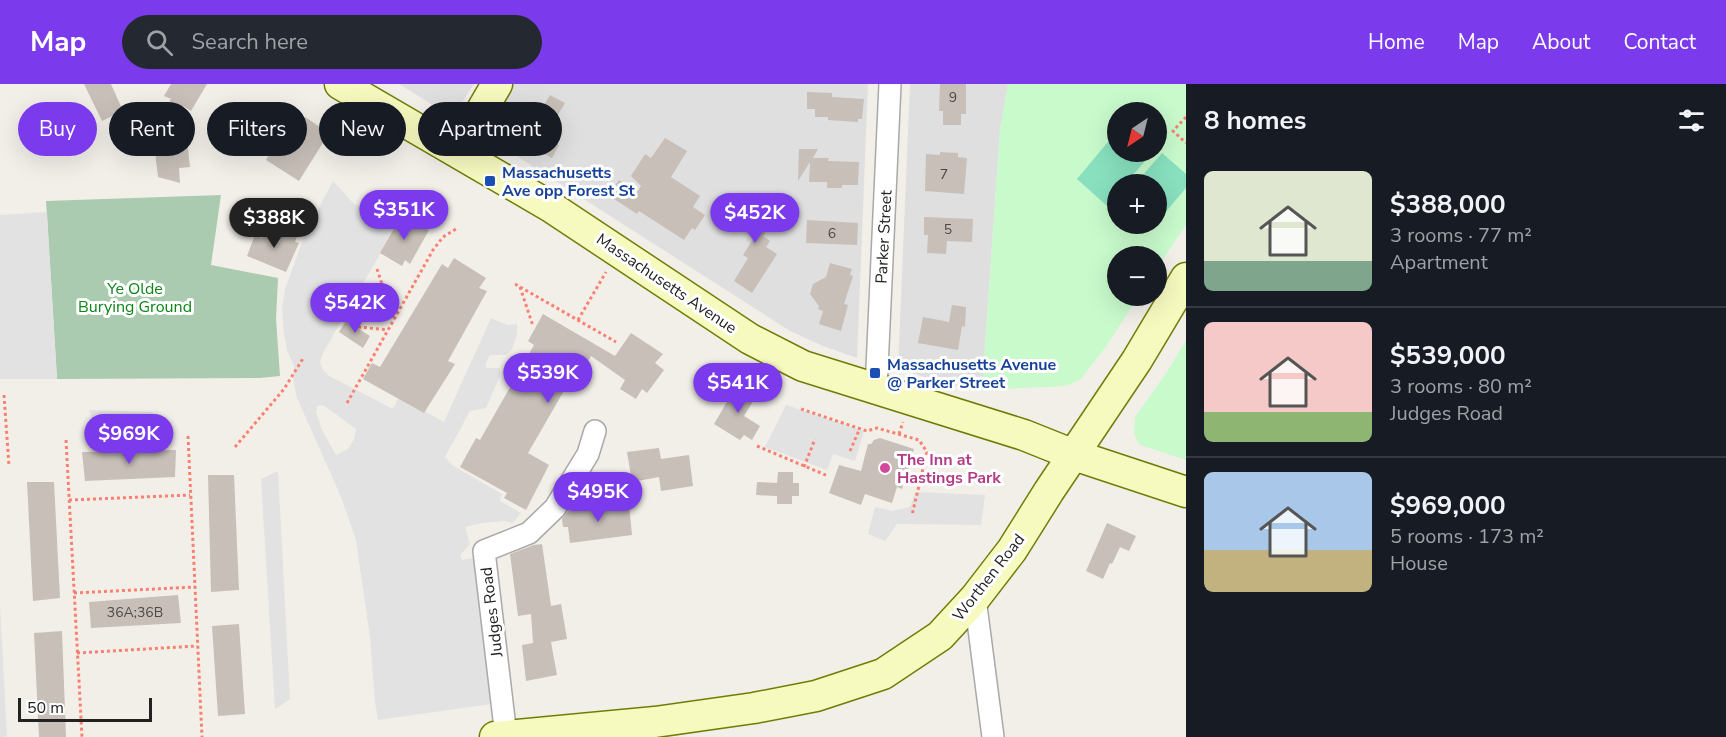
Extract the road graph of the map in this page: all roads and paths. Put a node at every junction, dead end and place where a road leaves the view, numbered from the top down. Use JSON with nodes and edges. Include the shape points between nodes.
{"nodes":[{"id":1,"x":340,"y":84,"type":"edge"},
{"id":2,"x":497,"y":84,"type":"edge"},
{"id":3,"x":890,"y":84,"type":"edge"},
{"id":4,"x":487,"y":102,"type":"edge"},
{"id":5,"x":1186,"y":117,"type":"edge"},
{"id":6,"x":418,"y":128,"type":"edge"},
{"id":7,"x":1186,"y":143,"type":"edge"},
{"id":8,"x":466,"y":156,"type":"edge"},
{"id":9,"x":456,"y":230,"type":"dead end"},
{"id":10,"x":377,"y":269,"type":"dead end"},
{"id":11,"x":607,"y":271,"type":"dead end"},
{"id":12,"x":1186,"y":278,"type":"edge"},
{"id":13,"x":515,"y":284,"type":"dead end"},
{"id":14,"x":520,"y":286,"type":"junction"},
{"id":15,"x":348,"y":320,"type":"dead end"},
{"id":16,"x":394,"y":320,"type":"junction"},
{"id":17,"x":578,"y":320,"type":"junction"},
{"id":18,"x":533,"y":326,"type":"dead end"},
{"id":19,"x":388,"y":330,"type":"junction"},
{"id":20,"x":616,"y":342,"type":"dead end"},
{"id":21,"x":303,"y":357,"type":"dead end"},
{"id":22,"x":876,"y":390,"type":"junction"},
{"id":23,"x":4,"y":394,"type":"dead end"},
{"id":24,"x":347,"y":403,"type":"dead end"},
{"id":25,"x":801,"y":409,"type":"dead end"},
{"id":26,"x":904,"y":420,"type":"dead end"},
{"id":27,"x":860,"y":428,"type":"junction"},
{"id":28,"x":595,"y":431,"type":"dead end"},
{"id":29,"x":899,"y":434,"type":"junction"},
{"id":30,"x":188,"y":436,"type":"dead end"},
{"id":31,"x":815,"y":439,"type":"dead end"},
{"id":32,"x":66,"y":440,"type":"dead end"},
{"id":33,"x":757,"y":446,"type":"dead end"},
{"id":34,"x":235,"y":447,"type":"dead end"},
{"id":35,"x":850,"y":451,"type":"dead end"},
{"id":36,"x":1074,"y":455,"type":"junction"},
{"id":37,"x":9,"y":466,"type":"dead end"},
{"id":38,"x":804,"y":467,"type":"junction"},
{"id":39,"x":828,"y":476,"type":"dead end"},
{"id":40,"x":1186,"y":492,"type":"edge"},
{"id":41,"x":190,"y":495,"type":"junction"},
{"id":42,"x":69,"y":500,"type":"junction"},
{"id":43,"x":912,"y":515,"type":"dead end"},
{"id":44,"x":195,"y":587,"type":"junction"},
{"id":45,"x":74,"y":593,"type":"junction"},
{"id":46,"x":975,"y":598,"type":"junction"},
{"id":47,"x":197,"y":646,"type":"junction"},
{"id":48,"x":77,"y":653,"type":"junction"},
{"id":49,"x":500,"y":736,"type":"edge"},
{"id":50,"x":82,"y":737,"type":"edge"},
{"id":51,"x":202,"y":737,"type":"edge"},
{"id":52,"x":993,"y":737,"type":"edge"}],
"edges":[{"from":1,"to":6,"type":"main road","name":"Massachusetts Avenue"},
{"from":2,"to":4,"type":"main road"},
{"from":3,"to":22,"type":"street","name":"Parker Street"},
{"from":5,"to":7,"type":"path","via":[[1173,131]]},
{"from":8,"to":22,"type":"main road","name":"Massachusetts Avenue","via":[[551,207],[750,339],[803,366]]},
{"from":9,"to":16,"type":"path","via":[[443,237],[433,250]]},
{"from":10,"to":16,"type":"path"},
{"from":11,"to":17,"type":"path"},
{"from":12,"to":36,"type":"main road","name":"Worthen Road"},
{"from":13,"to":14,"type":"path"},
{"from":14,"to":17,"type":"path"},
{"from":14,"to":18,"type":"path"},
{"from":15,"to":19,"type":"path","via":[[368,329]]},
{"from":16,"to":19,"type":"path"},
{"from":17,"to":20,"type":"path"},
{"from":19,"to":24,"type":"path"},
{"from":21,"to":34,"type":"path","via":[[284,389]]},
{"from":22,"to":36,"type":"main road","name":"Massachusetts Avenue","via":[[1024,435]]},
{"from":23,"to":37,"type":"path"},
{"from":25,"to":27,"type":"path"},
{"from":26,"to":29,"type":"path"},
{"from":27,"to":29,"type":"path"},
{"from":27,"to":35,"type":"path"},
{"from":28,"to":49,"type":"street","name":"Judges Road","via":[[588,454],[555,508],[530,533],[484,551]]},
{"from":29,"to":43,"type":"path","via":[[919,440],[927,452]]},
{"from":30,"to":41,"type":"path"},
{"from":31,"to":38,"type":"path"},
{"from":32,"to":42,"type":"path"},
{"from":33,"to":38,"type":"path"},
{"from":36,"to":40,"type":"main road","name":"Massachusetts Avenue"},
{"from":36,"to":46,"type":"main road","name":"Worthen Road","via":[[1012,550]]},
{"from":38,"to":39,"type":"path"},
{"from":41,"to":42,"type":"path"},
{"from":41,"to":44,"type":"path"},
{"from":42,"to":45,"type":"path"},
{"from":44,"to":45,"type":"path"},
{"from":44,"to":47,"type":"path"},
{"from":45,"to":48,"type":"path"},
{"from":46,"to":49,"type":"main road","name":"Worthen Road","via":[[940,636],[883,674],[816,696],[655,722]]},
{"from":46,"to":52,"type":"street"},
{"from":47,"to":48,"type":"path"},
{"from":47,"to":51,"type":"path"},
{"from":48,"to":50,"type":"path"}]}
